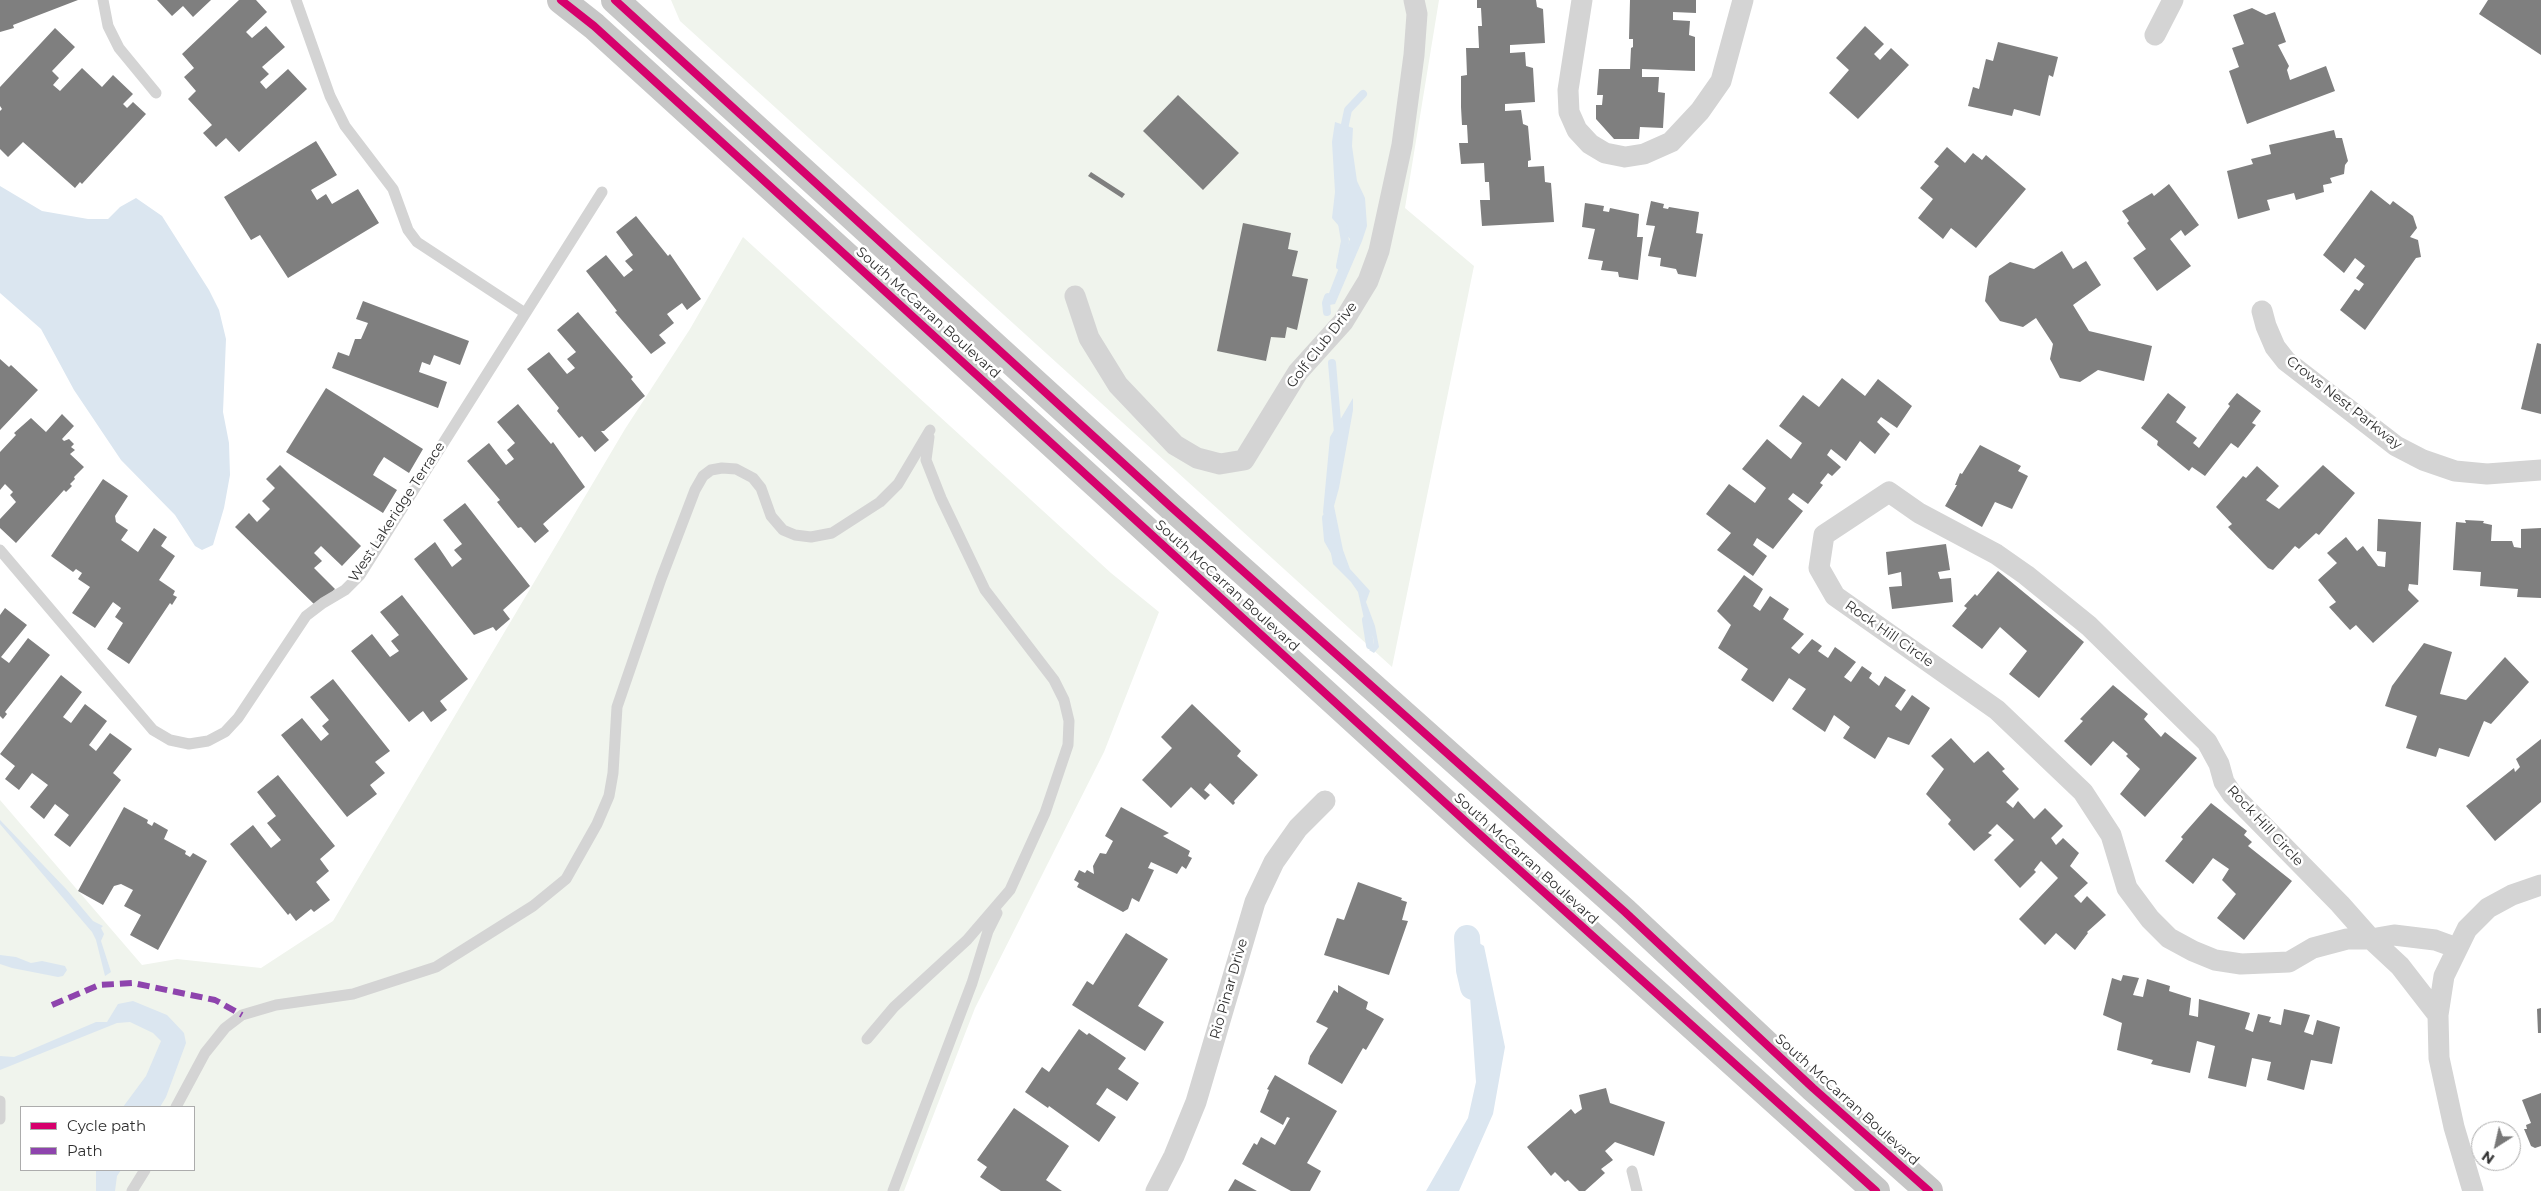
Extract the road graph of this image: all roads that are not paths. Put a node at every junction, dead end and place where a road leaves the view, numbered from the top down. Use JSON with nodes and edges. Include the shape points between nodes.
{"nodes":[{"id":1,"x":103,"y":0,"type":"edge"},
{"id":2,"x":296,"y":0,"type":"edge"},
{"id":3,"x":561,"y":0,"type":"edge"},
{"id":4,"x":615,"y":0,"type":"edge"},
{"id":5,"x":1414,"y":0,"type":"edge"},
{"id":6,"x":1582,"y":0,"type":"edge"},
{"id":7,"x":1743,"y":0,"type":"edge"},
{"id":8,"x":2173,"y":0,"type":"edge"},
{"id":9,"x":2155,"y":35,"type":"dead end"},
{"id":10,"x":156,"y":93,"type":"dead end"},
{"id":11,"x":602,"y":192,"type":"dead end"},
{"id":12,"x":1075,"y":296,"type":"dead end"},
{"id":13,"x":2262,"y":311,"type":"dead end"},
{"id":14,"x":525,"y":313,"type":"junction"},
{"id":15,"x":2541,"y":470,"type":"edge"},
{"id":16,"x":0,"y":550,"type":"edge"},
{"id":17,"x":1325,"y":801,"type":"dead end"},
{"id":18,"x":2541,"y":885,"type":"edge"},
{"id":19,"x":1010,"y":890,"type":"junction"},
{"id":20,"x":2371,"y":939,"type":"junction"},
{"id":21,"x":2457,"y":948,"type":"junction"},
{"id":22,"x":2438,"y":1015,"type":"junction"},
{"id":23,"x":867,"y":1039,"type":"dead end"},
{"id":24,"x":0,"y":1101,"type":"edge"},
{"id":25,"x":177,"y":1106,"type":"edge"},
{"id":26,"x":0,"y":1119,"type":"edge"},
{"id":27,"x":144,"y":1171,"type":"edge"},
{"id":28,"x":1632,"y":1171,"type":"dead end"},
{"id":29,"x":132,"y":1191,"type":"edge"},
{"id":30,"x":893,"y":1191,"type":"edge"},
{"id":31,"x":1156,"y":1191,"type":"edge"},
{"id":32,"x":1637,"y":1191,"type":"edge"},
{"id":33,"x":1876,"y":1191,"type":"edge"},
{"id":34,"x":1929,"y":1191,"type":"edge"},
{"id":35,"x":2473,"y":1191,"type":"edge"}],
"edges":[{"from":1,"to":10,"type":"lane","via":[[108,26],[119,48]]},
{"from":2,"to":14,"type":"lane","via":[[330,96],[345,126],[394,189],[408,230],[417,242]]},
{"from":3,"to":33,"type":"main road","name":"South McCarran Boulevard","via":[[594,26],[1476,831]]},
{"from":4,"to":34,"type":"main road","name":"South McCarran Boulevard"},
{"from":5,"to":12,"type":"street","name":"Golf Club Drive","via":[[1417,14],[1414,55],[1402,145],[1379,252],[1366,286],[1343,322],[1298,372],[1244,460],[1220,464],[1197,458],[1175,446],[1118,385],[1089,338]]},
{"from":6,"to":7,"type":"street","via":[[1568,90],[1569,112],[1577,130],[1590,144],[1605,153],[1625,157],[1644,154],[1671,142],[1700,111],[1721,81]]},
{"from":8,"to":9,"type":"street"},
{"from":11,"to":14,"type":"lane","name":"West Lakeridge Terrace"},
{"from":13,"to":15,"type":"street","name":"Crows Nest Parkway","via":[[2275,347],[2286,361],[2396,446],[2423,460],[2455,470],[2487,474]]},
{"from":14,"to":16,"type":"lane","name":"West Lakeridge Terrace","via":[[360,575],[345,590],[306,616],[238,718],[225,732],[208,741],[188,744],[170,740],[153,730]]},
{"from":17,"to":31,"type":"street","name":"Rio Pinar Drive","via":[[1298,828],[1274,862],[1254,902],[1196,1102]]},
{"from":18,"to":21,"type":"street","via":[[2488,908],[2467,929]]},
{"from":19,"to":23,"type":"lane","via":[[967,940],[894,1007]]},
{"from":19,"to":25,"type":"lane","via":[[1062,769],[1069,721],[1064,700],[1054,680],[985,590],[968,556],[926,460],[930,430],[898,484],[880,502],[832,533],[811,537],[783,530],[771,516],[754,478],[736,469],[711,470],[695,490],[631,661],[617,707],[609,796],[566,879],[533,906],[436,967],[353,994],[276,1006],[242,1015],[225,1028],[205,1053]]},
{"from":19,"to":30,"type":"lane","via":[[988,931],[972,983]]},
{"from":20,"to":20,"type":"street","name":"Rock Hill Circle","via":[[2347,939],[2313,948],[2289,962],[2241,964],[2215,960],[2169,938],[2127,888],[2111,835],[2083,792],[1997,710],[1835,596],[1820,568],[1824,536],[1888,492],[1918,513],[1996,554],[2026,575],[2089,626],[2207,742],[2232,794]]},
{"from":20,"to":21,"type":"street","name":"Rock Hill Circle","via":[[2414,936]]},
{"from":20,"to":22,"type":"street","name":"Rock Hill Circle","via":[[2400,966]]},
{"from":21,"to":22,"type":"street","via":[[2444,976]]},
{"from":22,"to":35,"type":"street","via":[[2440,1058],[2454,1127]]},
{"from":24,"to":26,"type":"lane"},
{"from":27,"to":29,"type":"lane"},
{"from":28,"to":32,"type":"lane"}]}
